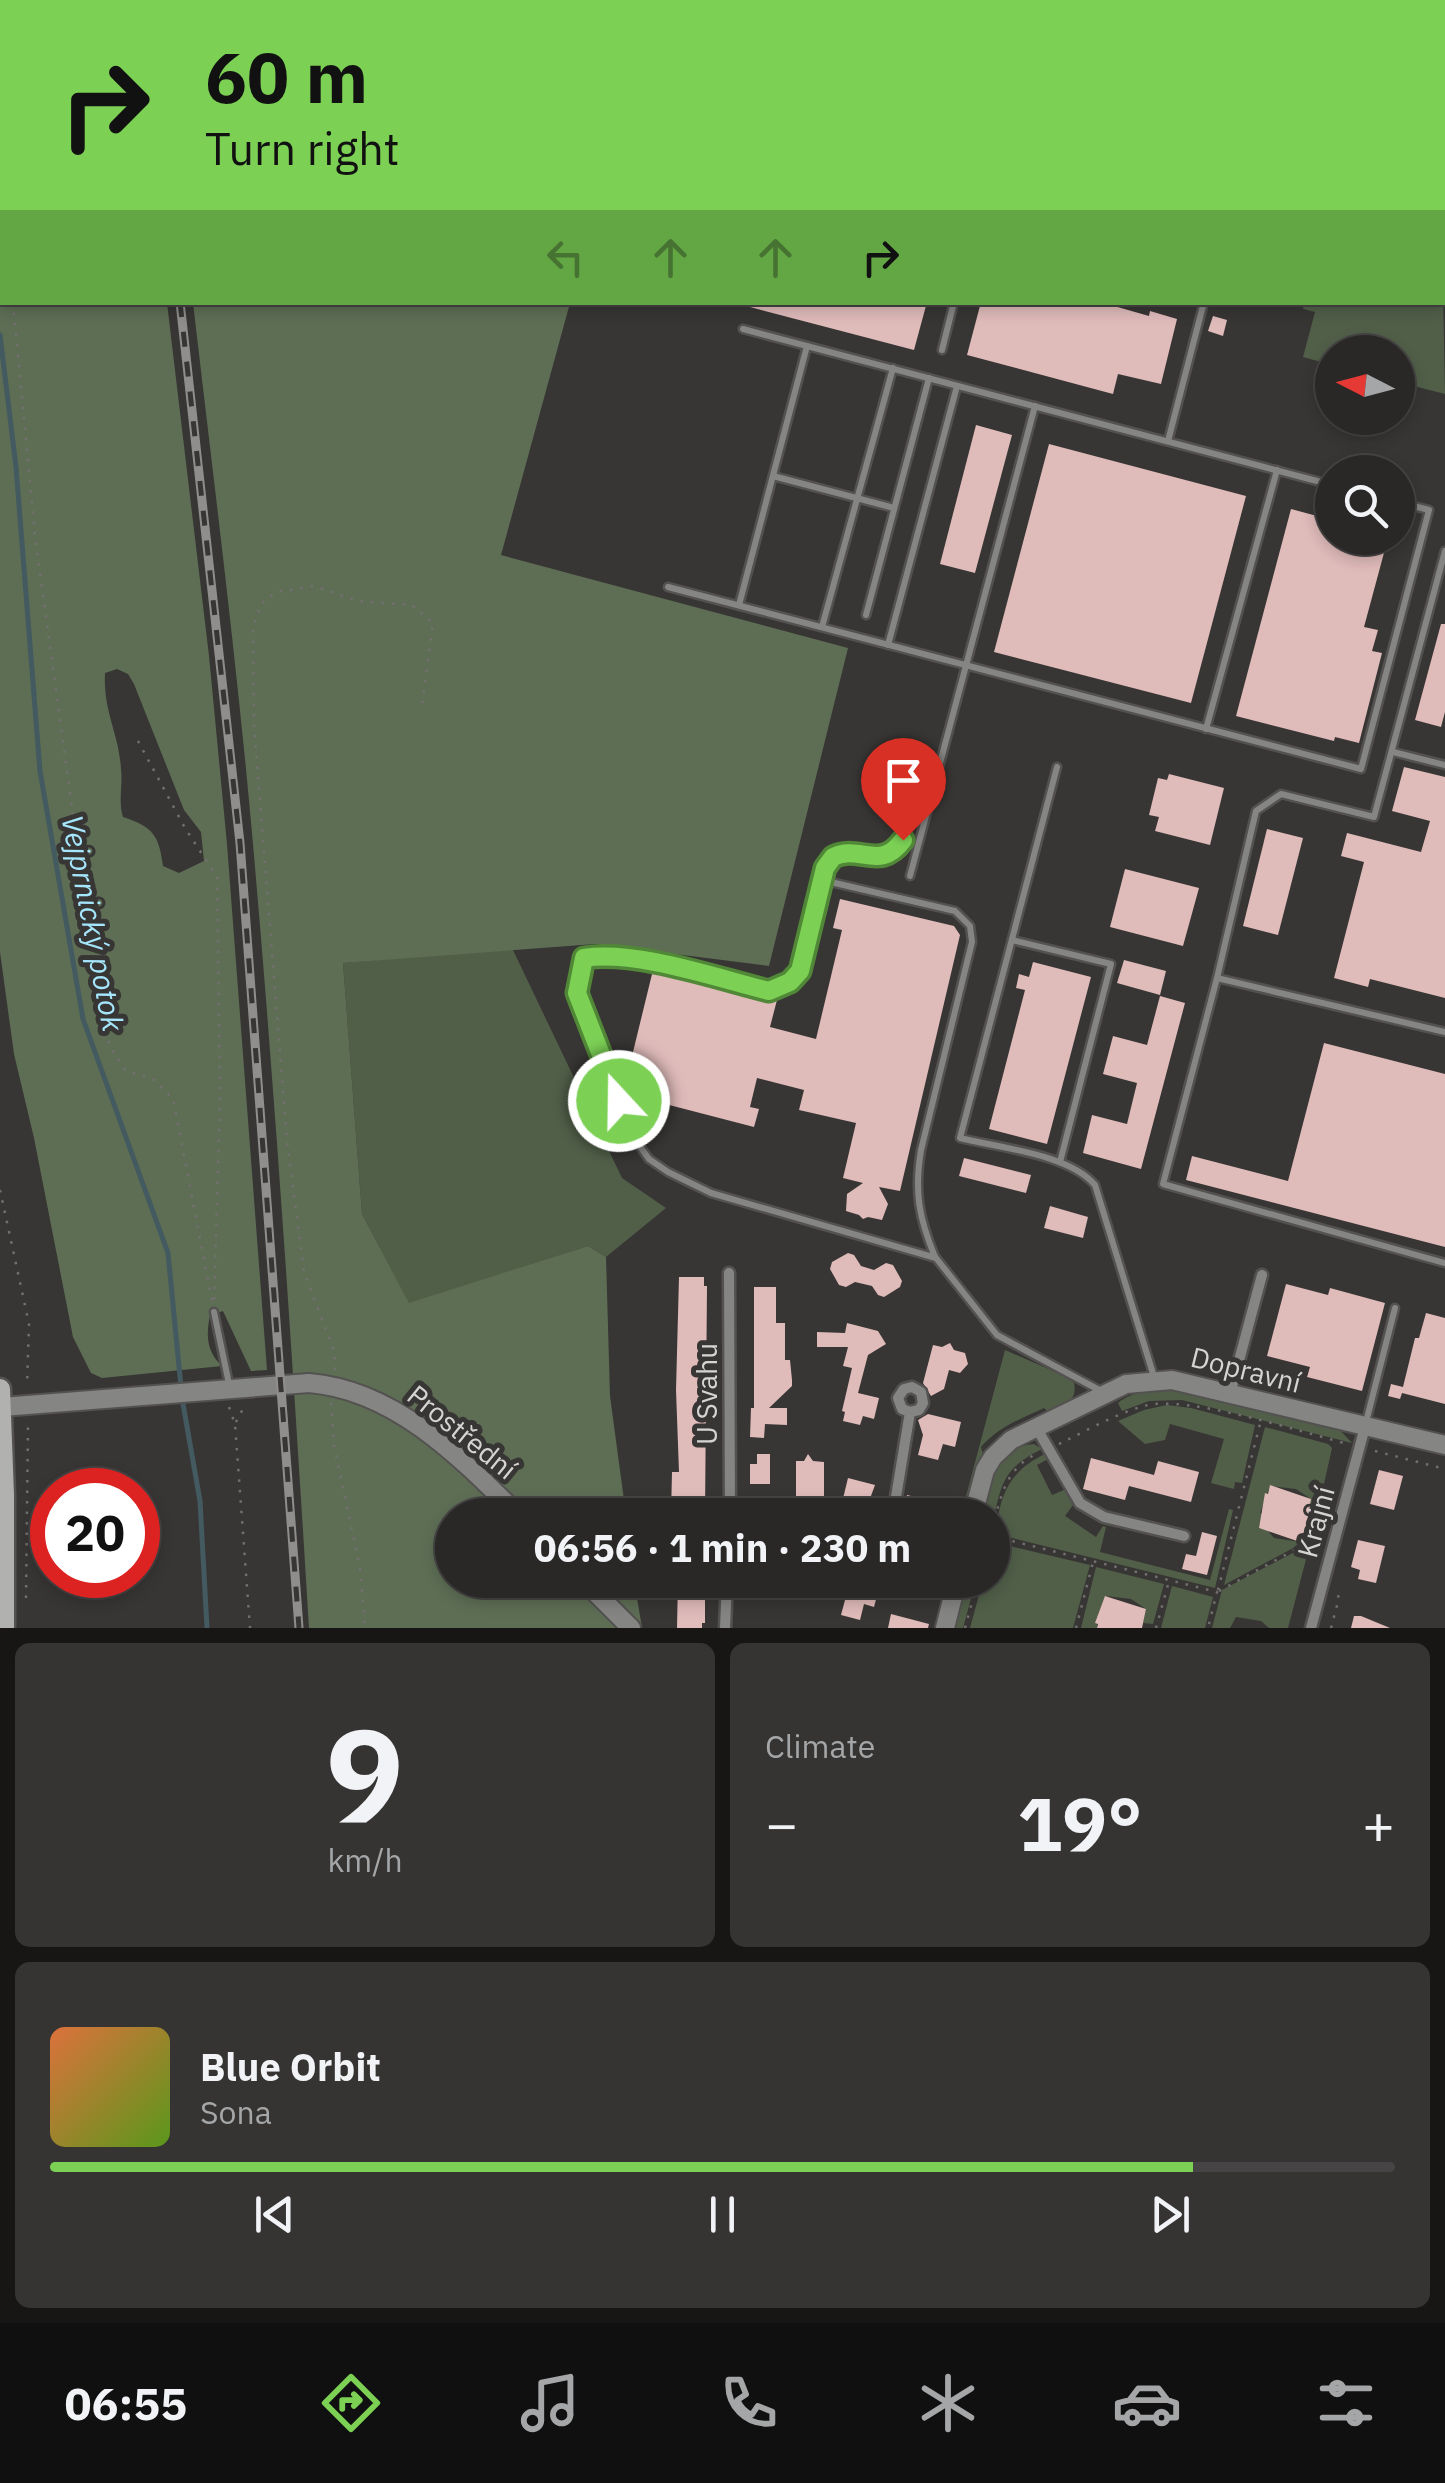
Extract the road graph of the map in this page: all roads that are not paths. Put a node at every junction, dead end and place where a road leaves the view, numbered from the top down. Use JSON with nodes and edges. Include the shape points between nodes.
{"nodes":[{"id":1,"x":953,"y":305,"type":"edge"},
{"id":2,"x":1203,"y":305,"type":"edge"},
{"id":3,"x":742,"y":329,"type":"dead end"},
{"id":4,"x":808,"y":346,"type":"junction"},
{"id":5,"x":942,"y":350,"type":"dead end"},
{"id":6,"x":892,"y":368,"type":"junction"},
{"id":7,"x":929,"y":378,"type":"junction"},
{"id":8,"x":957,"y":386,"type":"junction"},
{"id":9,"x":1035,"y":406,"type":"junction"},
{"id":10,"x":1168,"y":441,"type":"junction"},
{"id":11,"x":1277,"y":470,"type":"junction"},
{"id":12,"x":774,"y":476,"type":"junction"},
{"id":13,"x":1315,"y":480,"type":"edge"},
{"id":14,"x":857,"y":498,"type":"junction"},
{"id":15,"x":1415,"y":506,"type":"edge"},
{"id":16,"x":894,"y":508,"type":"junction"},
{"id":17,"x":1445,"y":551,"type":"edge"},
{"id":18,"x":668,"y":586,"type":"dead end"},
{"id":19,"x":740,"y":606,"type":"junction"},
{"id":20,"x":866,"y":614,"type":"dead end"},
{"id":21,"x":822,"y":627,"type":"junction"},
{"id":22,"x":888,"y":645,"type":"junction"},
{"id":23,"x":966,"y":665,"type":"junction"},
{"id":24,"x":1206,"y":729,"type":"junction"},
{"id":25,"x":1393,"y":752,"type":"junction"},
{"id":26,"x":1445,"y":765,"type":"edge"},
{"id":27,"x":1057,"y":767,"type":"dead end"},
{"id":28,"x":908,"y":822,"type":"dead end"},
{"id":29,"x":910,"y":876,"type":"dead end"},
{"id":30,"x":822,"y":880,"type":"junction"},
{"id":31,"x":1012,"y":940,"type":"junction"},
{"id":32,"x":1217,"y":978,"type":"junction"},
{"id":33,"x":1445,"y":1032,"type":"edge"},
{"id":34,"x":1060,"y":1162,"type":"junction"},
{"id":35,"x":936,"y":1258,"type":"junction"},
{"id":36,"x":1445,"y":1263,"type":"edge"},
{"id":37,"x":729,"y":1273,"type":"dead end"},
{"id":38,"x":1262,"y":1276,"type":"dead end"},
{"id":39,"x":1395,"y":1308,"type":"dead end"},
{"id":40,"x":214,"y":1312,"type":"road end"},
{"id":41,"x":1155,"y":1382,"type":"junction"},
{"id":42,"x":224,"y":1391,"type":"junction"},
{"id":43,"x":1106,"y":1394,"type":"junction"},
{"id":44,"x":1230,"y":1394,"type":"junction"},
{"id":45,"x":1,"y":1401,"type":"edge"},
{"id":46,"x":910,"y":1412,"type":"dead end"},
{"id":47,"x":1036,"y":1427,"type":"junction"},
{"id":48,"x":1365,"y":1427,"type":"junction"},
{"id":49,"x":1445,"y":1445,"type":"edge"},
{"id":50,"x":501,"y":1498,"type":"edge"},
{"id":51,"x":730,"y":1498,"type":"edge"},
{"id":52,"x":895,"y":1498,"type":"edge"},
{"id":53,"x":978,"y":1498,"type":"edge"},
{"id":54,"x":1184,"y":1536,"type":"dead end"},
{"id":55,"x":601,"y":1598,"type":"edge"},
{"id":56,"x":727,"y":1598,"type":"edge"},
{"id":57,"x":953,"y":1598,"type":"edge"},
{"id":58,"x":1317,"y":1627,"type":"edge"},
{"id":59,"x":4,"y":1628,"type":"edge"},
{"id":60,"x":631,"y":1628,"type":"edge"},
{"id":61,"x":725,"y":1628,"type":"edge"},
{"id":62,"x":945,"y":1628,"type":"edge"}],
"edges":[{"from":1,"to":5,"type":"lane"},
{"from":2,"to":10,"type":"lane"},
{"from":3,"to":4,"type":"lane"},
{"from":4,"to":6,"type":"lane"},
{"from":4,"to":12,"type":"lane"},
{"from":6,"to":7,"type":"lane"},
{"from":6,"to":14,"type":"lane"},
{"from":7,"to":8,"type":"lane"},
{"from":7,"to":16,"type":"lane"},
{"from":8,"to":9,"type":"lane"},
{"from":8,"to":22,"type":"lane"},
{"from":9,"to":10,"type":"lane"},
{"from":9,"to":23,"type":"lane"},
{"from":10,"to":11,"type":"lane"},
{"from":11,"to":13,"type":"lane"},
{"from":11,"to":24,"type":"lane"},
{"from":12,"to":14,"type":"lane"},
{"from":12,"to":19,"type":"lane"},
{"from":14,"to":16,"type":"lane"},
{"from":14,"to":21,"type":"lane"},
{"from":15,"to":24,"type":"lane","via":[[1429,510],[1361,770]]},
{"from":16,"to":20,"type":"lane"},
{"from":17,"to":25,"type":"lane"},
{"from":18,"to":19,"type":"lane"},
{"from":19,"to":21,"type":"lane"},
{"from":21,"to":22,"type":"lane"},
{"from":22,"to":23,"type":"lane"},
{"from":23,"to":24,"type":"lane"},
{"from":23,"to":29,"type":"lane"},
{"from":25,"to":26,"type":"lane"},
{"from":25,"to":32,"type":"lane","via":[[1374,817],[1281,794],[1256,812]]},
{"from":27,"to":31,"type":"lane"},
{"from":28,"to":30,"type":"lane","via":[[896,850],[870,857],[840,853]]},
{"from":30,"to":35,"type":"lane","via":[[956,911],[970,926],[972,942],[916,1183],[922,1225]]},
{"from":30,"to":35,"type":"lane","via":[[800,971],[780,989],[603,955],[584,958],[577,993],[633,1136],[649,1159],[711,1193]]},
{"from":31,"to":34,"type":"lane","via":[[1110,964]]},
{"from":31,"to":34,"type":"lane","via":[[960,1138]]},
{"from":32,"to":33,"type":"lane"},
{"from":32,"to":36,"type":"lane","via":[[1163,1184]]},
{"from":34,"to":41,"type":"lane","via":[[1095,1186]]},
{"from":35,"to":43,"type":"lane","via":[[997,1334]]},
{"from":37,"to":51,"type":"street","name":"U Svahu"},
{"from":38,"to":44,"type":"street"},
{"from":39,"to":48,"type":"lane"},
{"from":40,"to":42,"type":"lane"},
{"from":41,"to":43,"type":"street","name":"Dopravní"},
{"from":41,"to":44,"type":"street","name":"Dopravní"},
{"from":42,"to":45,"type":"street","name":"Prostřední"},
{"from":42,"to":50,"type":"street","name":"Prostřední","via":[[335,1385],[385,1404],[466,1463]]},
{"from":43,"to":47,"type":"street","name":"Dopravní"},
{"from":44,"to":48,"type":"street","name":"Dopravní"},
{"from":45,"to":59,"type":"main road"},
{"from":46,"to":52,"type":"street"},
{"from":47,"to":53,"type":"street","name":"Dopravní","via":[[993,1456]]},
{"from":47,"to":54,"type":"street","via":[[1080,1503],[1104,1517]]},
{"from":48,"to":49,"type":"street","name":"Dopravní"},
{"from":48,"to":58,"type":"street","name":"Krajní"},
{"from":55,"to":60,"type":"street"},
{"from":56,"to":61,"type":"street"},
{"from":57,"to":62,"type":"street"}]}
